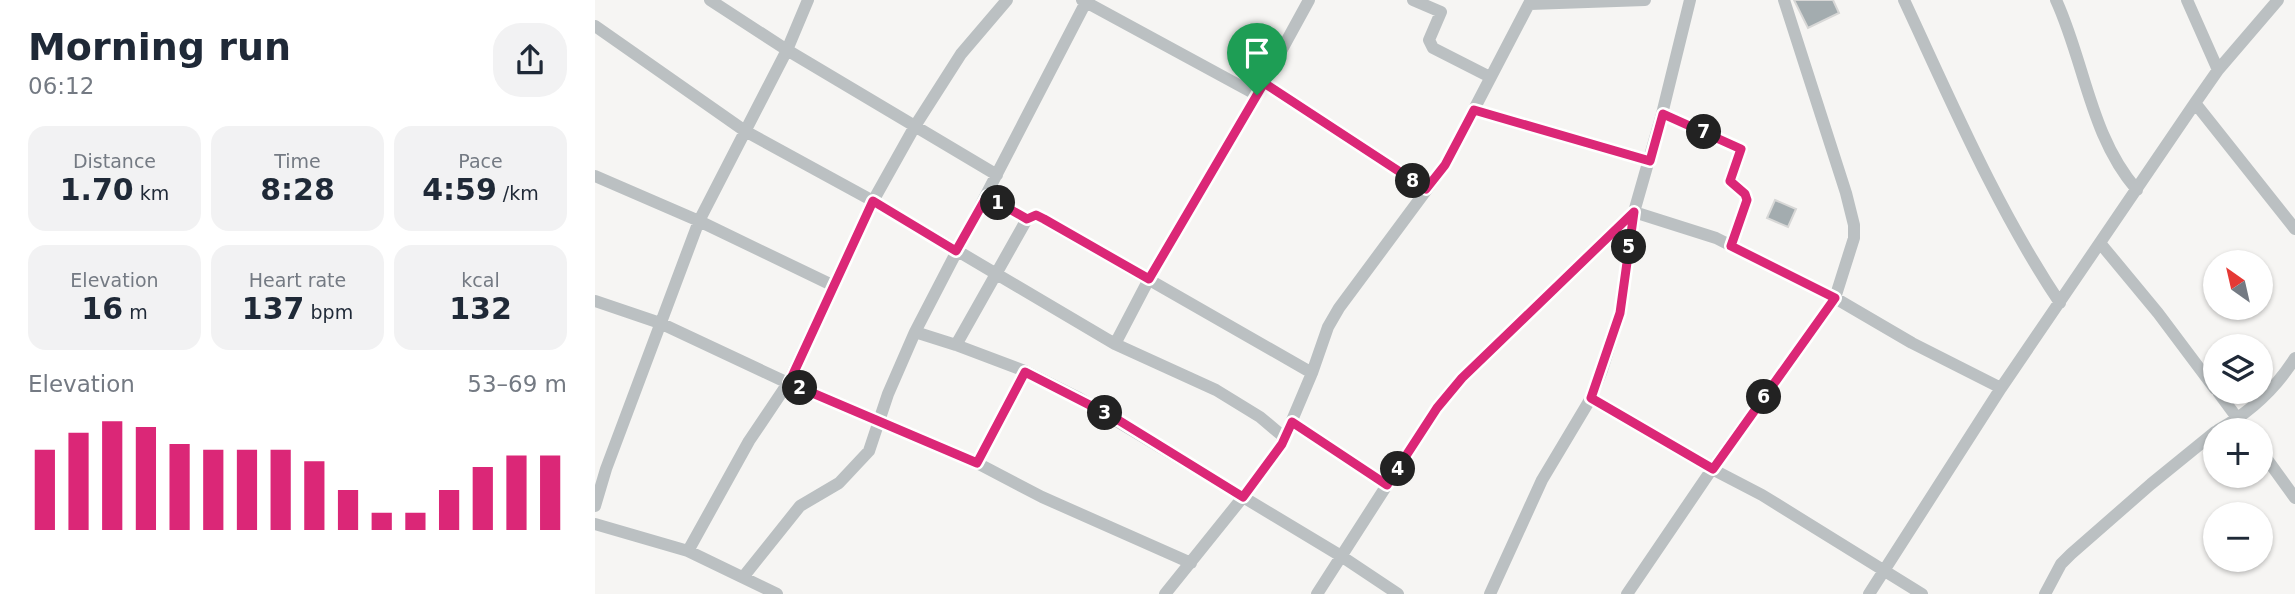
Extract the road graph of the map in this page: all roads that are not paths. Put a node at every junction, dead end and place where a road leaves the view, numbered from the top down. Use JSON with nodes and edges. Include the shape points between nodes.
{"nodes":[{"id":1,"x":710,"y":0,"type":"edge"},
{"id":2,"x":808,"y":0,"type":"edge"},
{"id":3,"x":1007,"y":0,"type":"edge"},
{"id":4,"x":1308,"y":0,"type":"edge"},
{"id":5,"x":1413,"y":0,"type":"edge"},
{"id":6,"x":1645,"y":0,"type":"edge"},
{"id":7,"x":1689,"y":0,"type":"edge"},
{"id":8,"x":1784,"y":0,"type":"edge"},
{"id":9,"x":1904,"y":0,"type":"edge"},
{"id":10,"x":2056,"y":0,"type":"edge"},
{"id":11,"x":2186,"y":0,"type":"edge"},
{"id":12,"x":2278,"y":0,"type":"edge"},
{"id":13,"x":1085,"y":1,"type":"edge"},
{"id":14,"x":1530,"y":2,"type":"edge"},
{"id":15,"x":595,"y":26,"type":"edge"},
{"id":16,"x":787,"y":50,"type":"junction"},
{"id":17,"x":2218,"y":70,"type":"junction"},
{"id":18,"x":1490,"y":77,"type":"junction"},
{"id":19,"x":1264,"y":83,"type":"junction"},
{"id":20,"x":1257,"y":95,"type":"junction"},
{"id":21,"x":2195,"y":103,"type":"junction"},
{"id":22,"x":1474,"y":110,"type":"junction"},
{"id":23,"x":1663,"y":114,"type":"junction"},
{"id":24,"x":915,"y":126,"type":"junction"},
{"id":25,"x":745,"y":131,"type":"junction"},
{"id":26,"x":1650,"y":161,"type":"junction"},
{"id":27,"x":997,"y":175,"type":"junction"},
{"id":28,"x":595,"y":176,"type":"edge"},
{"id":29,"x":1426,"y":189,"type":"junction"},
{"id":30,"x":2137,"y":190,"type":"junction"},
{"id":31,"x":987,"y":196,"type":"junction"},
{"id":32,"x":873,"y":201,"type":"junction"},
{"id":33,"x":1634,"y":212,"type":"junction"},
{"id":34,"x":1027,"y":219,"type":"junction"},
{"id":35,"x":699,"y":221,"type":"junction"},
{"id":36,"x":2295,"y":229,"type":"edge"},
{"id":37,"x":2100,"y":243,"type":"junction"},
{"id":38,"x":1731,"y":246,"type":"junction"},
{"id":39,"x":956,"y":251,"type":"junction"},
{"id":40,"x":994,"y":274,"type":"junction"},
{"id":41,"x":1149,"y":279,"type":"junction"},
{"id":42,"x":834,"y":286,"type":"junction"},
{"id":43,"x":1835,"y":298,"type":"junction"},
{"id":44,"x":595,"y":301,"type":"edge"},
{"id":45,"x":2060,"y":303,"type":"junction"},
{"id":46,"x":660,"y":323,"type":"junction"},
{"id":47,"x":915,"y":332,"type":"junction"},
{"id":48,"x":1115,"y":344,"type":"junction"},
{"id":49,"x":956,"y":345,"type":"junction"},
{"id":50,"x":2295,"y":358,"type":"edge"},
{"id":51,"x":1025,"y":372,"type":"junction"},
{"id":52,"x":2203,"y":372,"type":"edge"},
{"id":53,"x":1313,"y":373,"type":"junction"},
{"id":54,"x":789,"y":383,"type":"junction"},
{"id":55,"x":2001,"y":388,"type":"junction"},
{"id":56,"x":1591,"y":398,"type":"junction"},
{"id":57,"x":2239,"y":418,"type":"edge"},
{"id":58,"x":878,"y":421,"type":"junction"},
{"id":59,"x":1292,"y":422,"type":"junction"},
{"id":60,"x":1285,"y":438,"type":"junction"},
{"id":61,"x":2203,"y":442,"type":"edge"},
{"id":62,"x":977,"y":463,"type":"junction"},
{"id":63,"x":2273,"y":468,"type":"edge"},
{"id":64,"x":1713,"y":469,"type":"junction"},
{"id":65,"x":1243,"y":497,"type":"junction"},
{"id":66,"x":2295,"y":498,"type":"edge"},
{"id":67,"x":595,"y":506,"type":"edge"},
{"id":68,"x":595,"y":524,"type":"edge"},
{"id":69,"x":688,"y":551,"type":"junction"},
{"id":70,"x":1342,"y":556,"type":"junction"},
{"id":71,"x":1191,"y":563,"type":"junction"},
{"id":72,"x":1884,"y":572,"type":"junction"},
{"id":73,"x":744,"y":576,"type":"junction"},
{"id":74,"x":771,"y":593,"type":"edge"},
{"id":75,"x":1165,"y":594,"type":"edge"},
{"id":76,"x":1317,"y":594,"type":"edge"},
{"id":77,"x":1398,"y":594,"type":"edge"},
{"id":78,"x":1490,"y":594,"type":"edge"},
{"id":79,"x":1627,"y":594,"type":"edge"},
{"id":80,"x":1869,"y":594,"type":"edge"},
{"id":81,"x":1922,"y":594,"type":"edge"},
{"id":82,"x":2045,"y":594,"type":"edge"}],
"edges":[{"from":1,"to":16,"type":"street"},
{"from":2,"to":16,"type":"street"},
{"from":3,"to":24,"type":"street","via":[[961,54]]},
{"from":4,"to":19,"type":"street"},
{"from":5,"to":18,"type":"street","via":[[1440,12],[1429,40],[1433,48]]},
{"from":6,"to":14,"type":"street"},
{"from":7,"to":23,"type":"street"},
{"from":8,"to":43,"type":"street","via":[[1854,225],[1852,248]]},
{"from":9,"to":45,"type":"street","via":[[1971,143],[2037,270]]},
{"from":10,"to":30,"type":"street","via":[[2098,124]]},
{"from":11,"to":17,"type":"street"},
{"from":12,"to":17,"type":"street"},
{"from":13,"to":20,"type":"street"},
{"from":13,"to":27,"type":"street"},
{"from":14,"to":18,"type":"street"},
{"from":15,"to":25,"type":"street"},
{"from":16,"to":24,"type":"street"},
{"from":16,"to":25,"type":"street"},
{"from":17,"to":21,"type":"street"},
{"from":18,"to":22,"type":"street"},
{"from":19,"to":20,"type":"street"},
{"from":19,"to":29,"type":"street"},
{"from":20,"to":41,"type":"street"},
{"from":21,"to":30,"type":"street"},
{"from":21,"to":36,"type":"street"},
{"from":22,"to":26,"type":"street"},
{"from":22,"to":29,"type":"street","via":[[1445,165]]},
{"from":23,"to":26,"type":"street"},
{"from":23,"to":38,"type":"street","via":[[1741,149],[1730,181],[1747,200]]},
{"from":24,"to":27,"type":"street"},
{"from":24,"to":32,"type":"street"},
{"from":25,"to":32,"type":"street"},
{"from":25,"to":35,"type":"street"},
{"from":26,"to":33,"type":"street"},
{"from":27,"to":31,"type":"street"},
{"from":28,"to":35,"type":"street"},
{"from":29,"to":53,"type":"street","via":[[1339,308]]},
{"from":30,"to":37,"type":"street"},
{"from":31,"to":34,"type":"street"},
{"from":31,"to":39,"type":"street"},
{"from":32,"to":39,"type":"street"},
{"from":32,"to":42,"type":"street"},
{"from":33,"to":38,"type":"street"},
{"from":33,"to":56,"type":"street","via":[[1620,313]]},
{"from":34,"to":40,"type":"street"},
{"from":34,"to":41,"type":"street","via":[[1036,215]]},
{"from":35,"to":42,"type":"street"},
{"from":35,"to":46,"type":"street"},
{"from":37,"to":45,"type":"street"},
{"from":37,"to":52,"type":"street"},
{"from":38,"to":43,"type":"street"},
{"from":39,"to":40,"type":"street"},
{"from":39,"to":47,"type":"street"},
{"from":40,"to":48,"type":"street"},
{"from":40,"to":49,"type":"street"},
{"from":41,"to":48,"type":"street"},
{"from":41,"to":53,"type":"street"},
{"from":42,"to":54,"type":"street"},
{"from":43,"to":55,"type":"street"},
{"from":43,"to":64,"type":"street"},
{"from":44,"to":46,"type":"street"},
{"from":45,"to":55,"type":"street"},
{"from":46,"to":54,"type":"street"},
{"from":46,"to":67,"type":"street"},
{"from":47,"to":49,"type":"street"},
{"from":47,"to":58,"type":"street"},
{"from":48,"to":60,"type":"street","via":[[1216,390]]},
{"from":49,"to":51,"type":"street"},
{"from":50,"to":57,"type":"street","via":[[2274,386]]},
{"from":51,"to":62,"type":"street"},
{"from":51,"to":65,"type":"street","via":[[1115,418]]},
{"from":53,"to":59,"type":"street"},
{"from":54,"to":58,"type":"street"},
{"from":54,"to":69,"type":"street","via":[[749,441]]},
{"from":55,"to":72,"type":"street"},
{"from":56,"to":64,"type":"street"},
{"from":56,"to":78,"type":"street","via":[[1542,480]]},
{"from":58,"to":62,"type":"street"},
{"from":58,"to":73,"type":"street","via":[[869,451],[839,483],[800,506]]},
{"from":59,"to":60,"type":"street"},
{"from":59,"to":70,"type":"street","via":[[1387,485]]},
{"from":60,"to":65,"type":"street"},
{"from":61,"to":82,"type":"street","via":[[2071,554]]},
{"from":62,"to":71,"type":"street"},
{"from":63,"to":66,"type":"street"},
{"from":64,"to":72,"type":"street"},
{"from":64,"to":79,"type":"street"},
{"from":65,"to":70,"type":"street"},
{"from":65,"to":71,"type":"street"},
{"from":68,"to":69,"type":"street"},
{"from":69,"to":73,"type":"street"},
{"from":70,"to":76,"type":"street"},
{"from":70,"to":77,"type":"street"},
{"from":71,"to":75,"type":"street"},
{"from":72,"to":80,"type":"street"},
{"from":72,"to":81,"type":"street"},
{"from":73,"to":74,"type":"street"}]}
